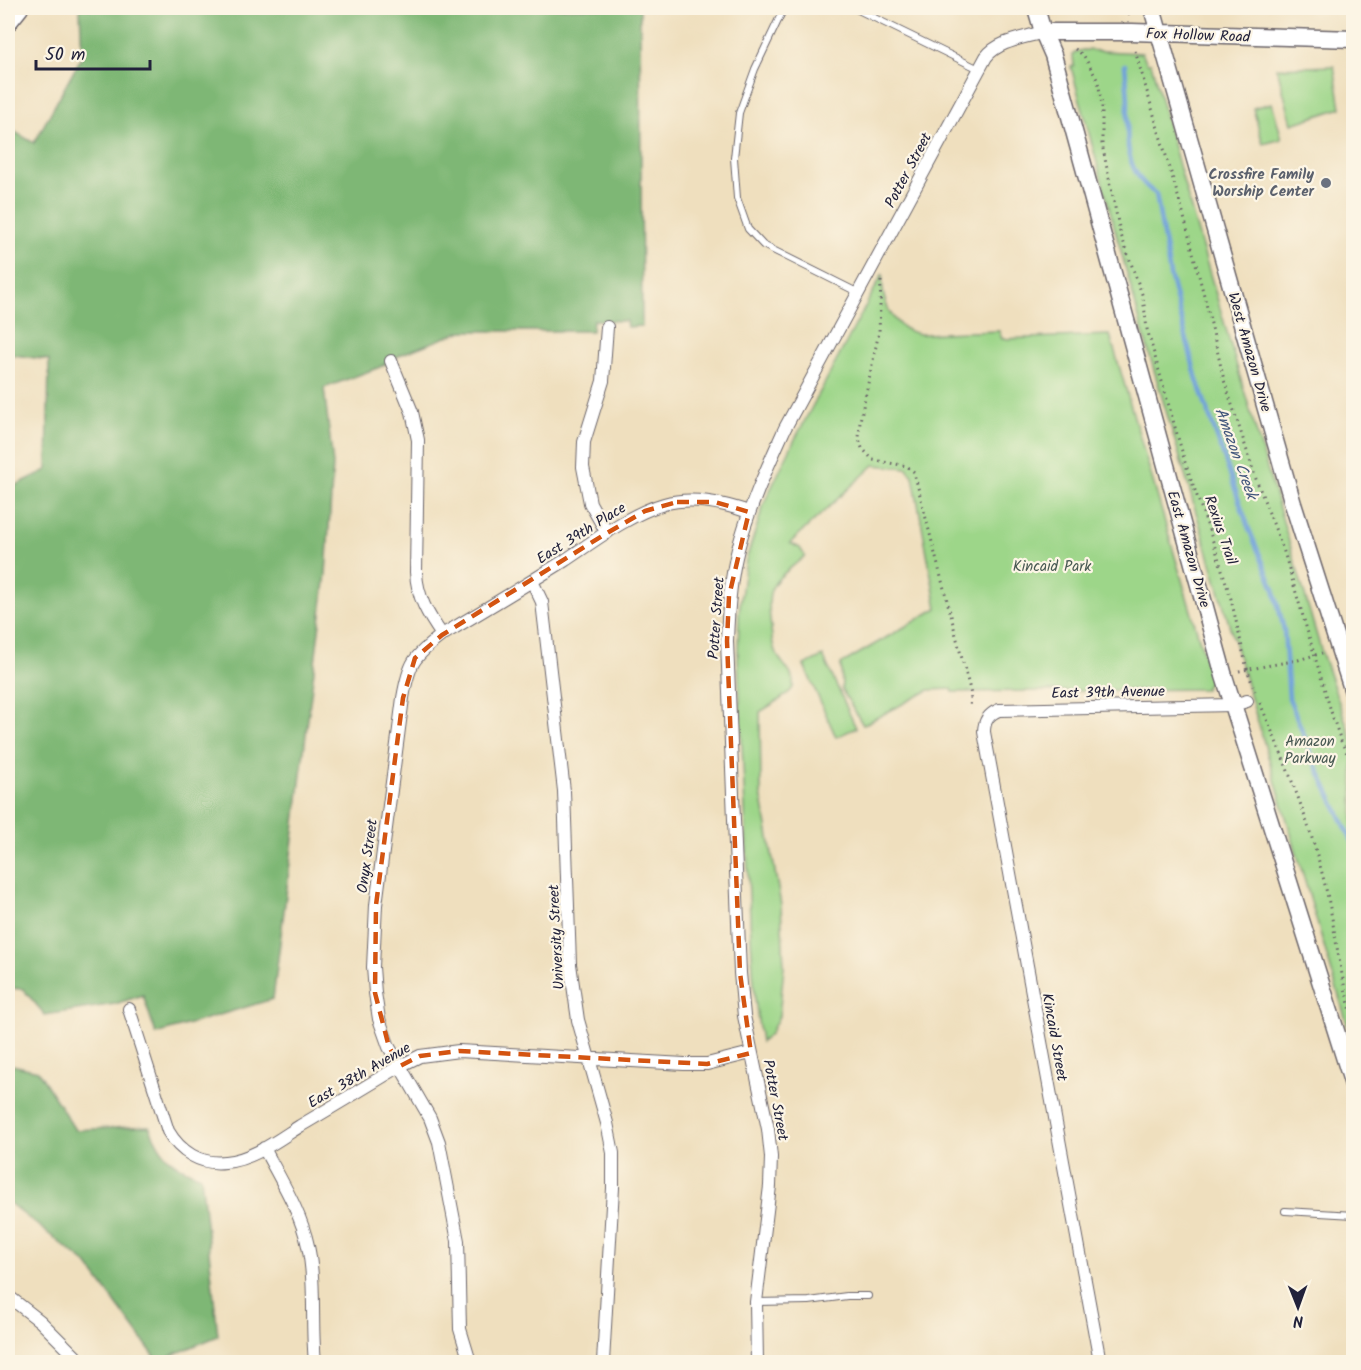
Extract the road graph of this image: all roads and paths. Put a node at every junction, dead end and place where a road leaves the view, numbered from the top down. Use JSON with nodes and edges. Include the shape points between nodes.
{"nodes":[{"id":1,"x":20,"y":8,"type":"edge"},
{"id":2,"x":784,"y":8,"type":"edge"},
{"id":3,"x":854,"y":8,"type":"edge"},
{"id":4,"x":1036,"y":8,"type":"edge"},
{"id":5,"x":1066,"y":8,"type":"edge"},
{"id":6,"x":1126,"y":8,"type":"edge"},
{"id":7,"x":1152,"y":8,"type":"edge"},
{"id":8,"x":1065,"y":13,"type":"dead end"},
{"id":9,"x":1129,"y":16,"type":"dead end"},
{"id":10,"x":8,"y":23,"type":"edge"},
{"id":11,"x":1043,"y":32,"type":"junction"},
{"id":12,"x":1160,"y":34,"type":"junction"},
{"id":13,"x":1353,"y":39,"type":"edge"},
{"id":14,"x":1075,"y":49,"type":"dead end"},
{"id":15,"x":1135,"y":51,"type":"dead end"},
{"id":16,"x":979,"y":69,"type":"junction"},
{"id":17,"x":880,"y":255,"type":"junction"},
{"id":18,"x":860,"y":293,"type":"junction"},
{"id":19,"x":607,"y":327,"type":"dead end"},
{"id":20,"x":391,"y":361,"type":"dead end"},
{"id":21,"x":749,"y":512,"type":"junction"},
{"id":22,"x":607,"y":533,"type":"junction"},
{"id":23,"x":532,"y":581,"type":"junction"},
{"id":24,"x":442,"y":635,"type":"junction"},
{"id":25,"x":1322,"y":652,"type":"dead end"},
{"id":26,"x":1313,"y":655,"type":"junction"},
{"id":27,"x":1247,"y":669,"type":"junction"},
{"id":28,"x":1239,"y":672,"type":"dead end"},
{"id":29,"x":1353,"y":695,"type":"edge"},
{"id":30,"x":1240,"y":703,"type":"junction"},
{"id":31,"x":970,"y":708,"type":"dead end"},
{"id":32,"x":987,"y":718,"type":"joint"},
{"id":33,"x":1353,"y":768,"type":"edge"},
{"id":34,"x":129,"y":1009,"type":"dead end"},
{"id":35,"x":1353,"y":1020,"type":"edge"},
{"id":36,"x":751,"y":1053,"type":"junction"},
{"id":37,"x":589,"y":1059,"type":"junction"},
{"id":38,"x":400,"y":1066,"type":"junction"},
{"id":39,"x":1353,"y":1088,"type":"edge"},
{"id":40,"x":264,"y":1148,"type":"junction"},
{"id":41,"x":1285,"y":1211,"type":"dead end"},
{"id":42,"x":1353,"y":1215,"type":"edge"},
{"id":43,"x":8,"y":1296,"type":"edge"},
{"id":44,"x":868,"y":1296,"type":"dead end"},
{"id":45,"x":756,"y":1302,"type":"junction"},
{"id":46,"x":81,"y":1362,"type":"edge"},
{"id":47,"x":315,"y":1362,"type":"edge"},
{"id":48,"x":470,"y":1362,"type":"edge"},
{"id":49,"x":603,"y":1362,"type":"edge"},
{"id":50,"x":757,"y":1362,"type":"edge"},
{"id":51,"x":1100,"y":1362,"type":"edge"}],
"edges":[{"from":1,"to":10,"type":"street"},
{"from":2,"to":18,"type":"lane","via":[[739,113],[734,158],[737,198],[748,229],[763,245]]},
{"from":3,"to":16,"type":"lane"},
{"from":4,"to":11,"type":"street","name":"East Amazon Drive"},
{"from":5,"to":8,"type":"path"},
{"from":6,"to":9,"type":"path"},
{"from":7,"to":12,"type":"street","name":"West Amazon Drive"},
{"from":11,"to":12,"type":"street","name":"Fox Hollow Road"},
{"from":11,"to":16,"type":"street","name":"Potter Street","via":[[996,47]]},
{"from":11,"to":30,"type":"street","name":"East Amazon Drive","via":[[1053,55]]},
{"from":12,"to":13,"type":"street","name":"Fox Hollow Road"},
{"from":12,"to":29,"type":"street","name":"West Amazon Drive","via":[[1293,504]]},
{"from":14,"to":27,"type":"path","name":"Rexius Trail","via":[[1084,56],[1098,81],[1104,153],[1120,232],[1143,297],[1147,329],[1185,462],[1231,599]]},
{"from":15,"to":26,"type":"path","via":[[1183,213],[1224,380],[1284,552]]},
{"from":16,"to":17,"type":"street","name":"Potter Street"},
{"from":17,"to":18,"type":"street","name":"Potter Street"},
{"from":17,"to":31,"type":"path","via":[[879,332],[859,439],[873,460],[907,466],[914,472],[969,686]]},
{"from":18,"to":21,"type":"street","name":"Potter Street","via":[[786,428]]},
{"from":19,"to":22,"type":"street","via":[[603,381],[584,442],[583,467],[590,503]]},
{"from":20,"to":24,"type":"street","via":[[412,412],[418,440],[418,591]]},
{"from":21,"to":22,"type":"street","name":"East 39th Place","via":[[715,502],[677,502],[655,507]]},
{"from":21,"to":36,"type":"street","name":"Potter Street","via":[[729,596],[727,641],[740,973]]},
{"from":22,"to":23,"type":"street","name":"East 39th Place"},
{"from":23,"to":24,"type":"street","name":"East 39th Place"},
{"from":23,"to":37,"type":"street","name":"University Street","via":[[542,602],[564,791],[573,992]]},
{"from":24,"to":38,"type":"street","name":"Onyx Street","via":[[421,651],[407,677],[375,905],[373,967],[379,1019]]},
{"from":25,"to":26,"type":"path"},
{"from":26,"to":27,"type":"path"},
{"from":26,"to":33,"type":"path"},
{"from":27,"to":28,"type":"path"},
{"from":27,"to":35,"type":"path","name":"Rexius Trail","via":[[1315,844]]},
{"from":30,"to":32,"type":"street","name":"East 39th Avenue","via":[[999,710]]},
{"from":30,"to":39,"type":"street","name":"East Amazon Drive"},
{"from":32,"to":51,"type":"street","name":"Kincaid Street","via":[[984,732]]},
{"from":34,"to":40,"type":"street","name":"East 38th Avenue","via":[[162,1116],[174,1142],[192,1156],[214,1163],[236,1160]]},
{"from":36,"to":37,"type":"street","name":"East 38th Avenue","via":[[707,1064]]},
{"from":36,"to":45,"type":"street","name":"Potter Street","via":[[767,1120],[771,1157]]},
{"from":37,"to":38,"type":"street","name":"East 38th Avenue","via":[[459,1051],[420,1056]]},
{"from":37,"to":49,"type":"street","name":"University Street","via":[[612,1153]]},
{"from":38,"to":40,"type":"street","name":"East 38th Avenue"},
{"from":38,"to":48,"type":"street","name":"Onyx Street","via":[[439,1142],[458,1241],[460,1329]]},
{"from":40,"to":47,"type":"street","via":[[308,1244]]},
{"from":41,"to":42,"type":"lane"},
{"from":43,"to":46,"type":"street"},
{"from":44,"to":45,"type":"lane"},
{"from":45,"to":50,"type":"street","name":"Potter Street"}]}
